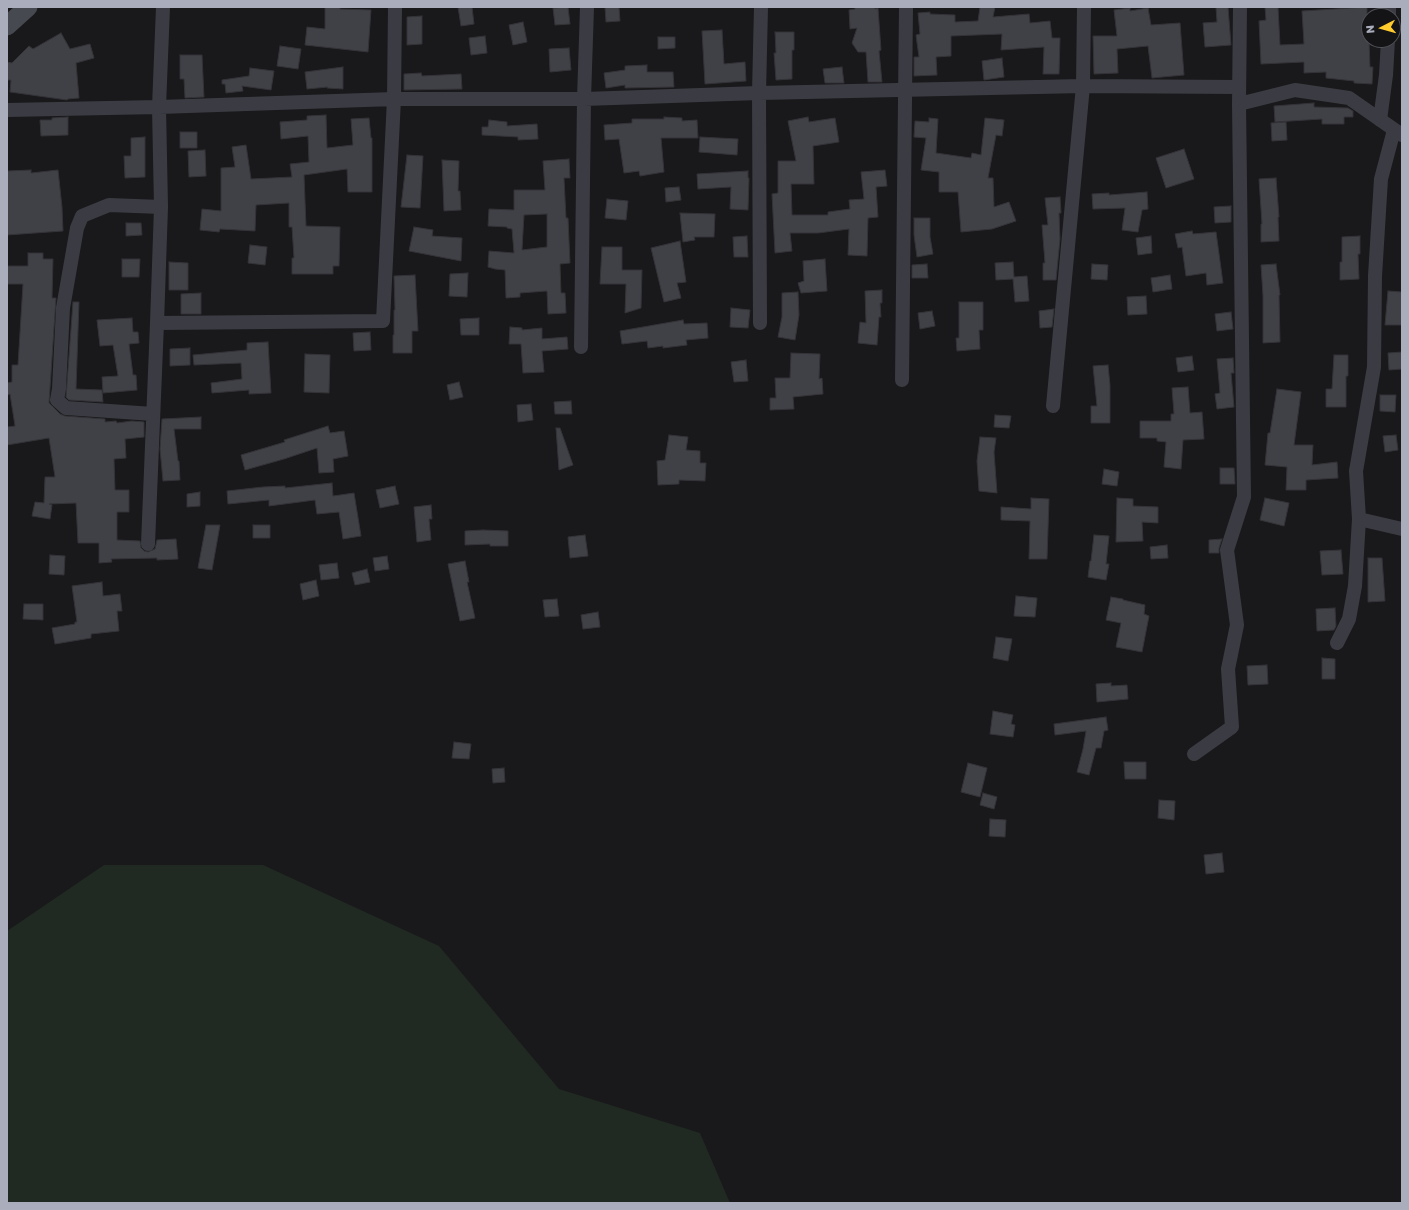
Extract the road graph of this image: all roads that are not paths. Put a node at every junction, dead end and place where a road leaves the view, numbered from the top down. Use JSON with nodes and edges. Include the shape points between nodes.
{"nodes":[{"id":1,"x":28,"y":7,"type":"edge"},
{"id":2,"x":163,"y":7,"type":"edge"},
{"id":3,"x":395,"y":7,"type":"edge"},
{"id":4,"x":588,"y":7,"type":"edge"},
{"id":5,"x":761,"y":7,"type":"edge"},
{"id":6,"x":906,"y":7,"type":"edge"},
{"id":7,"x":1084,"y":7,"type":"edge"},
{"id":8,"x":1240,"y":7,"type":"edge"},
{"id":9,"x":7,"y":26,"type":"edge"},
{"id":10,"x":1388,"y":48,"type":"edge"},
{"id":11,"x":1083,"y":86,"type":"junction"},
{"id":12,"x":1240,"y":87,"type":"junction"},
{"id":13,"x":905,"y":90,"type":"junction"},
{"id":14,"x":759,"y":93,"type":"junction"},
{"id":15,"x":394,"y":99,"type":"junction"},
{"id":16,"x":584,"y":99,"type":"junction"},
{"id":17,"x":1239,"y":104,"type":"junction"},
{"id":18,"x":159,"y":107,"type":"junction"},
{"id":19,"x":7,"y":110,"type":"edge"},
{"id":20,"x":1380,"y":120,"type":"junction"},
{"id":21,"x":1398,"y":133,"type":"edge"},
{"id":22,"x":161,"y":207,"type":"junction"},
{"id":23,"x":760,"y":322,"type":"dead end"},
{"id":24,"x":157,"y":323,"type":"junction"},
{"id":25,"x":581,"y":346,"type":"dead end"},
{"id":26,"x":902,"y":380,"type":"dead end"},
{"id":27,"x":1053,"y":406,"type":"dead end"},
{"id":28,"x":153,"y":414,"type":"junction"},
{"id":29,"x":1359,"y":519,"type":"junction"},
{"id":30,"x":1402,"y":529,"type":"edge"},
{"id":31,"x":148,"y":544,"type":"dead end"},
{"id":32,"x":1337,"y":642,"type":"dead end"},
{"id":33,"x":1194,"y":754,"type":"dead end"}],
"edges":[{"from":1,"to":9,"type":"main road"},
{"from":2,"to":18,"type":"street"},
{"from":3,"to":15,"type":"street"},
{"from":4,"to":16,"type":"street"},
{"from":5,"to":14,"type":"street"},
{"from":6,"to":13,"type":"street"},
{"from":7,"to":11,"type":"street"},
{"from":8,"to":12,"type":"street"},
{"from":10,"to":20,"type":"street"},
{"from":11,"to":12,"type":"street"},
{"from":11,"to":13,"type":"street"},
{"from":11,"to":27,"type":"street"},
{"from":12,"to":17,"type":"street"},
{"from":13,"to":14,"type":"street"},
{"from":13,"to":26,"type":"street"},
{"from":14,"to":16,"type":"street"},
{"from":14,"to":23,"type":"street"},
{"from":15,"to":16,"type":"street"},
{"from":15,"to":18,"type":"street"},
{"from":15,"to":24,"type":"street","via":[[382,321]]},
{"from":16,"to":25,"type":"street"},
{"from":17,"to":20,"type":"street","via":[[1295,90],[1349,98]]},
{"from":17,"to":33,"type":"street","via":[[1244,497],[1227,550],[1237,625],[1228,669],[1232,727]]},
{"from":18,"to":19,"type":"street"},
{"from":18,"to":22,"type":"street"},
{"from":20,"to":21,"type":"street"},
{"from":21,"to":29,"type":"street","via":[[1381,179],[1375,276],[1374,367],[1356,471]]},
{"from":22,"to":24,"type":"street"},
{"from":22,"to":28,"type":"street","via":[[109,205],[82,216],[77,228],[63,308],[57,400],[66,408]]},
{"from":24,"to":28,"type":"street"},
{"from":28,"to":31,"type":"street"},
{"from":29,"to":30,"type":"street"},
{"from":29,"to":32,"type":"street","via":[[1355,586],[1349,619]]}]}
